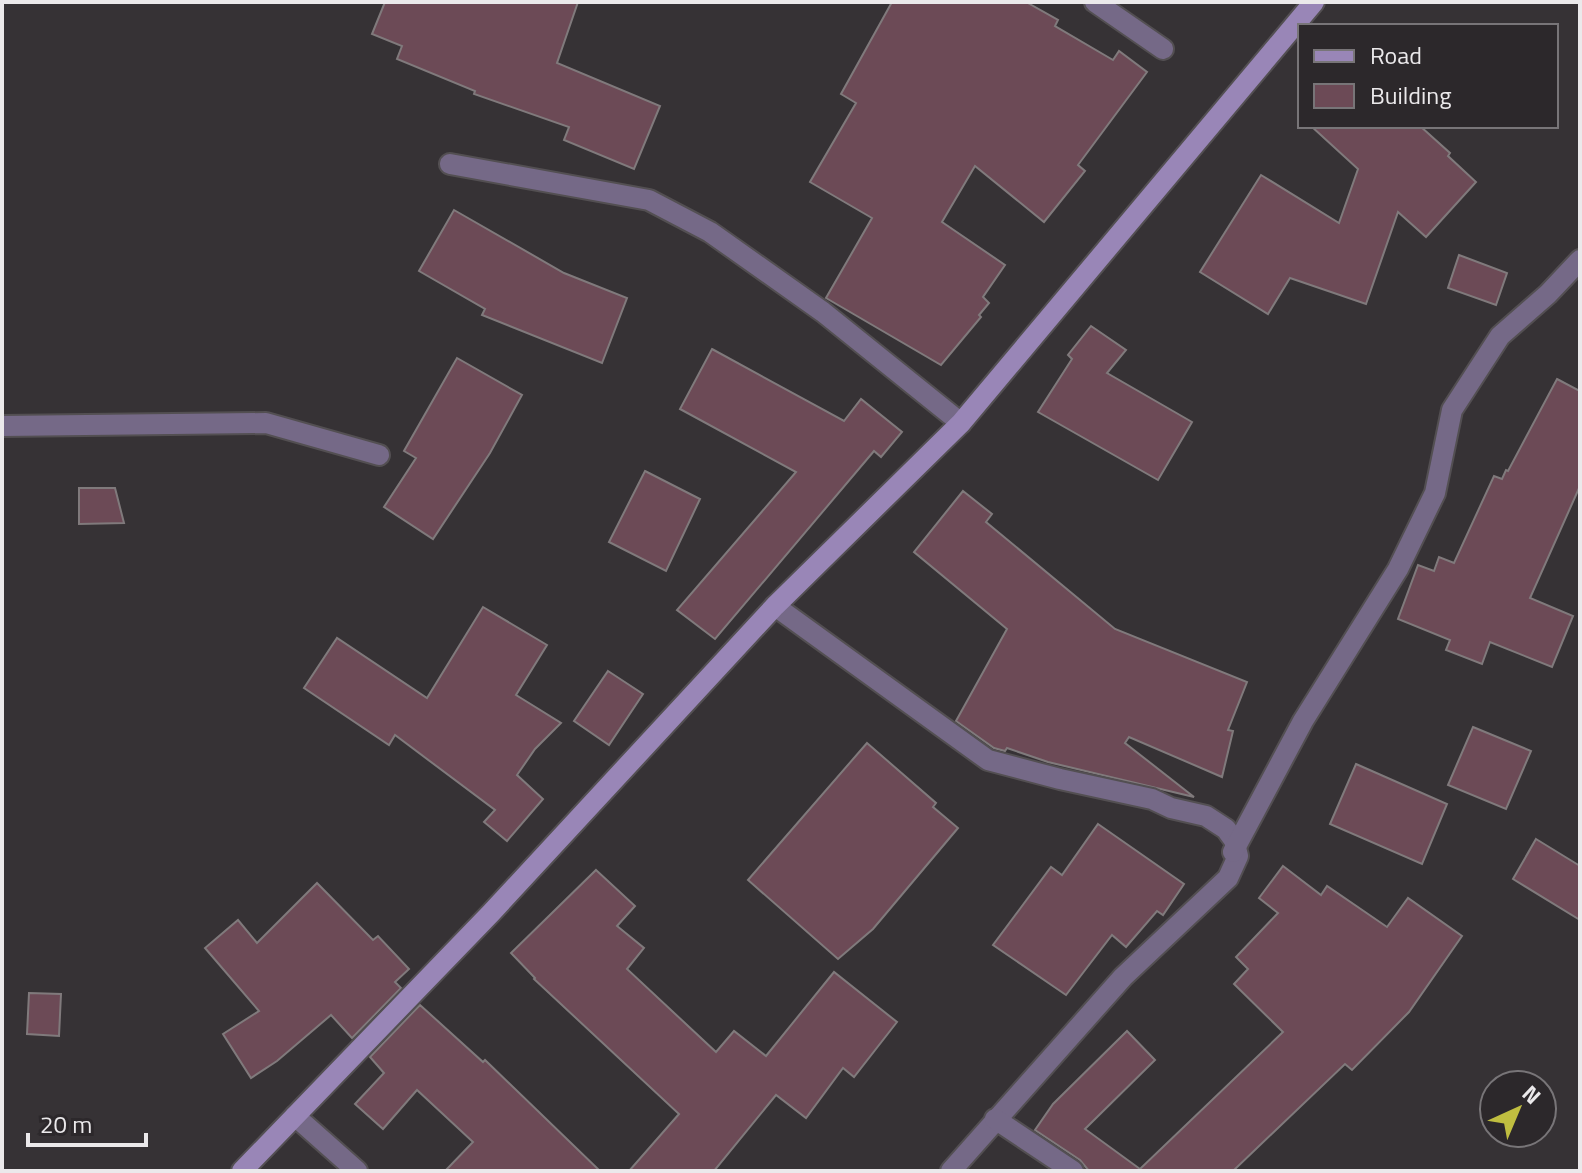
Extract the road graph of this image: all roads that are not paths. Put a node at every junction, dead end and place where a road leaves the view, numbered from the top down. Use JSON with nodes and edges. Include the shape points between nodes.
{"nodes":[{"id":1,"x":1095,"y":2,"type":"edge"},
{"id":2,"x":1314,"y":2,"type":"edge"},
{"id":3,"x":1163,"y":49,"type":"dead end"},
{"id":4,"x":450,"y":164,"type":"dead end"},
{"id":5,"x":1580,"y":260,"type":"edge"},
{"id":6,"x":961,"y":423,"type":"junction"},
{"id":7,"x":2,"y":426,"type":"edge"},
{"id":8,"x":379,"y":455,"type":"dead end"},
{"id":9,"x":775,"y":606,"type":"junction"},
{"id":10,"x":1222,"y":874,"type":"dead end"},
{"id":11,"x":295,"y":1116,"type":"junction"},
{"id":12,"x":995,"y":1119,"type":"junction"},
{"id":13,"x":242,"y":1171,"type":"edge"},
{"id":14,"x":357,"y":1171,"type":"edge"},
{"id":15,"x":951,"y":1171,"type":"edge"},
{"id":16,"x":1073,"y":1171,"type":"edge"}],
"edges":[{"from":1,"to":3,"type":"street"},
{"from":2,"to":6,"type":"street"},
{"from":4,"to":6,"type":"street","via":[[649,200],[710,232],[823,312]]},
{"from":5,"to":10,"type":"street","via":[[1500,336],[1452,410],[1435,493],[1398,569],[1303,721]]},
{"from":6,"to":9,"type":"street"},
{"from":7,"to":8,"type":"street","via":[[266,423]]},
{"from":9,"to":11,"type":"street"},
{"from":9,"to":12,"type":"street","via":[[988,760],[1206,816],[1234,840],[1238,856],[1228,878],[1123,977]]},
{"from":11,"to":13,"type":"street"},
{"from":11,"to":14,"type":"street"},
{"from":12,"to":15,"type":"street"},
{"from":12,"to":16,"type":"street"}]}
